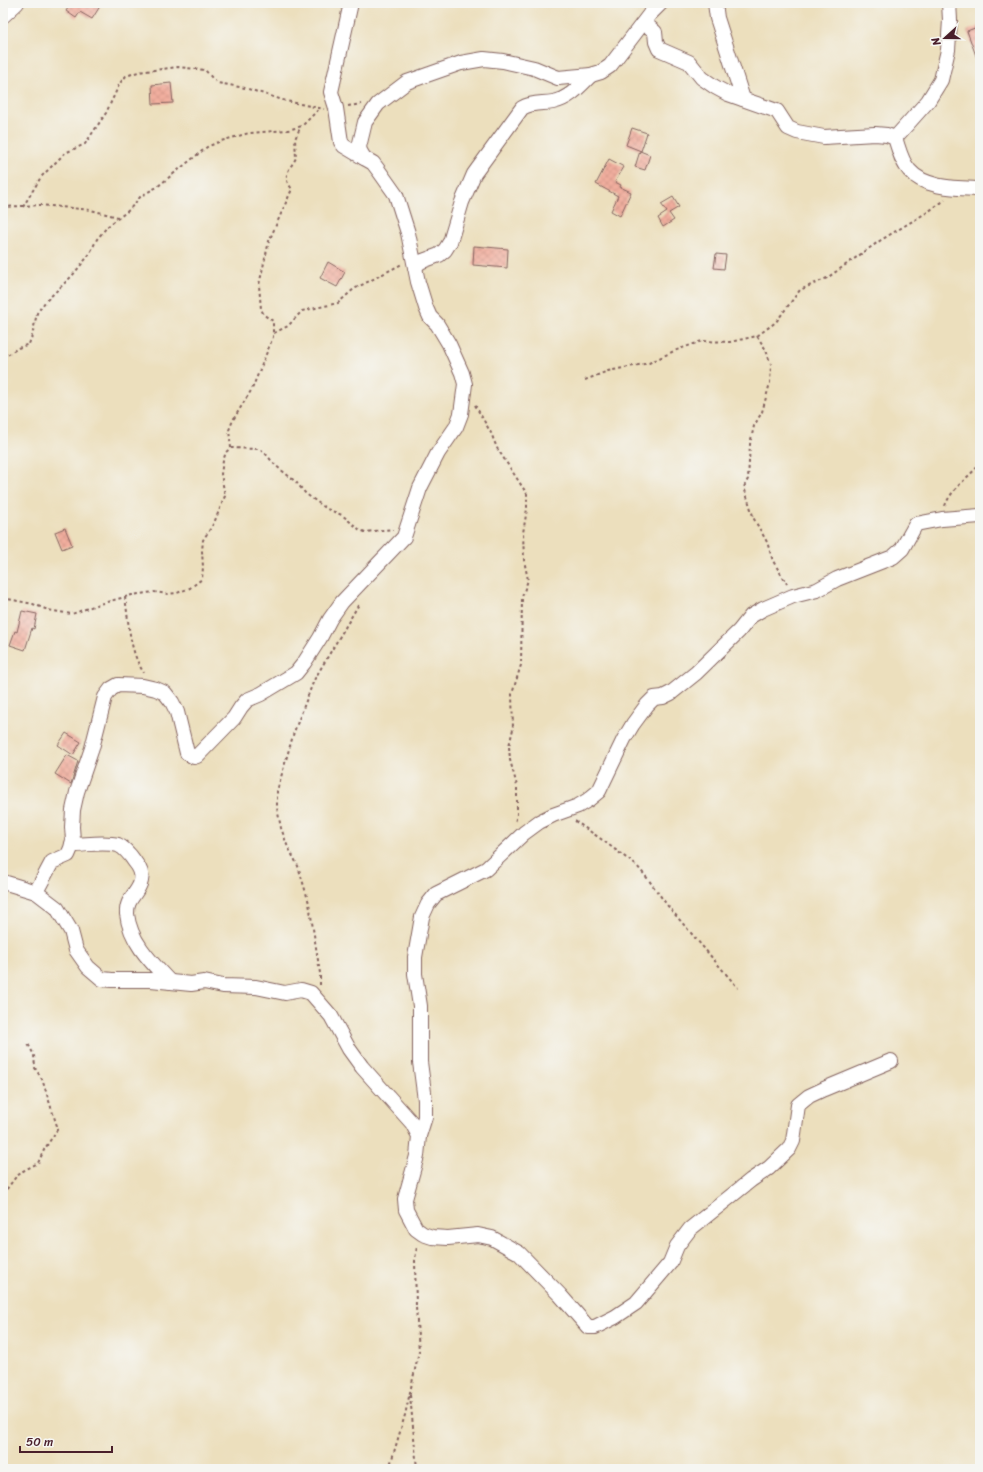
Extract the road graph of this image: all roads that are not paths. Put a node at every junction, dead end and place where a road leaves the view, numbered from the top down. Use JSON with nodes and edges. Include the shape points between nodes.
{"nodes":[{"id":1,"x":17,"y":3,"type":"edge"},
{"id":2,"x":351,"y":3,"type":"edge"},
{"id":3,"x":661,"y":3,"type":"edge"},
{"id":4,"x":715,"y":3,"type":"edge"},
{"id":5,"x":949,"y":3,"type":"edge"},
{"id":6,"x":646,"y":14,"type":"edge"},
{"id":7,"x":3,"y":16,"type":"edge"},
{"id":8,"x":591,"y":75,"type":"junction"},
{"id":9,"x":743,"y":99,"type":"junction"},
{"id":10,"x":895,"y":138,"type":"junction"},
{"id":11,"x":364,"y":158,"type":"junction"},
{"id":12,"x":980,"y":189,"type":"edge"},
{"id":13,"x":414,"y":262,"type":"junction"},
{"id":14,"x":980,"y":516,"type":"edge"},
{"id":15,"x":72,"y":845,"type":"junction"},
{"id":16,"x":3,"y":882,"type":"edge"},
{"id":17,"x":36,"y":892,"type":"junction"},
{"id":18,"x":170,"y":982,"type":"junction"},
{"id":19,"x":891,"y":1061,"type":"dead end"},
{"id":20,"x":419,"y":1136,"type":"junction"}],
"edges":[{"from":1,"to":7,"type":"street"},
{"from":2,"to":11,"type":"street","via":[[331,92],[342,144]]},
{"from":3,"to":6,"type":"street"},
{"from":4,"to":9,"type":"street","via":[[716,18]]},
{"from":5,"to":10,"type":"street","via":[[948,50],[941,80],[928,101]]},
{"from":6,"to":8,"type":"street","via":[[610,66]]},
{"from":6,"to":9,"type":"street","via":[[648,26],[655,32],[659,48],[689,62],[702,78],[715,87]]},
{"from":8,"to":11,"type":"street","via":[[558,78],[534,68],[484,59],[461,63],[407,82],[378,104],[365,122],[359,147]]},
{"from":8,"to":13,"type":"street","via":[[562,100],[522,108],[474,174],[445,250],[439,255]]},
{"from":9,"to":10,"type":"street","via":[[777,111],[788,128],[796,132],[824,137],[875,134]]},
{"from":10,"to":12,"type":"street","via":[[908,170],[922,181],[950,187]]},
{"from":11,"to":13,"type":"street","via":[[379,170],[396,195]]},
{"from":13,"to":15,"type":"street","via":[[430,317],[449,344],[465,384],[461,414],[456,427],[438,453],[420,488],[404,537],[338,608],[296,673],[247,700],[234,718],[197,756],[187,753],[177,712],[165,693],[142,686],[118,685],[111,690],[105,697],[77,792],[73,810]]},
{"from":14,"to":20,"type":"street","via":[[916,524],[902,549],[893,557],[837,579],[817,590],[802,593],[762,609],[751,616],[696,673],[671,693],[654,698],[647,705],[624,739],[599,791],[578,806],[553,814],[539,822],[486,869],[436,894],[422,917],[415,957],[414,974],[420,1006],[420,1062],[425,1100],[425,1117]]},
{"from":15,"to":17,"type":"street","via":[[68,855],[52,862]]},
{"from":15,"to":18,"type":"street","via":[[118,845],[138,865],[142,880],[127,908],[129,924],[147,958]]},
{"from":16,"to":17,"type":"street"},
{"from":17,"to":18,"type":"street","via":[[57,908],[71,931],[76,950],[88,967],[102,979]]},
{"from":18,"to":20,"type":"street","via":[[256,986],[285,993],[301,990],[311,993],[331,1016],[362,1067],[412,1123]]},
{"from":19,"to":20,"type":"street","via":[[801,1101],[789,1149],[769,1168],[690,1229],[677,1246],[670,1263],[636,1303],[595,1327],[588,1327],[519,1253],[492,1238],[478,1235],[448,1238],[423,1234],[416,1229],[406,1210],[405,1199],[417,1156]]}]}
